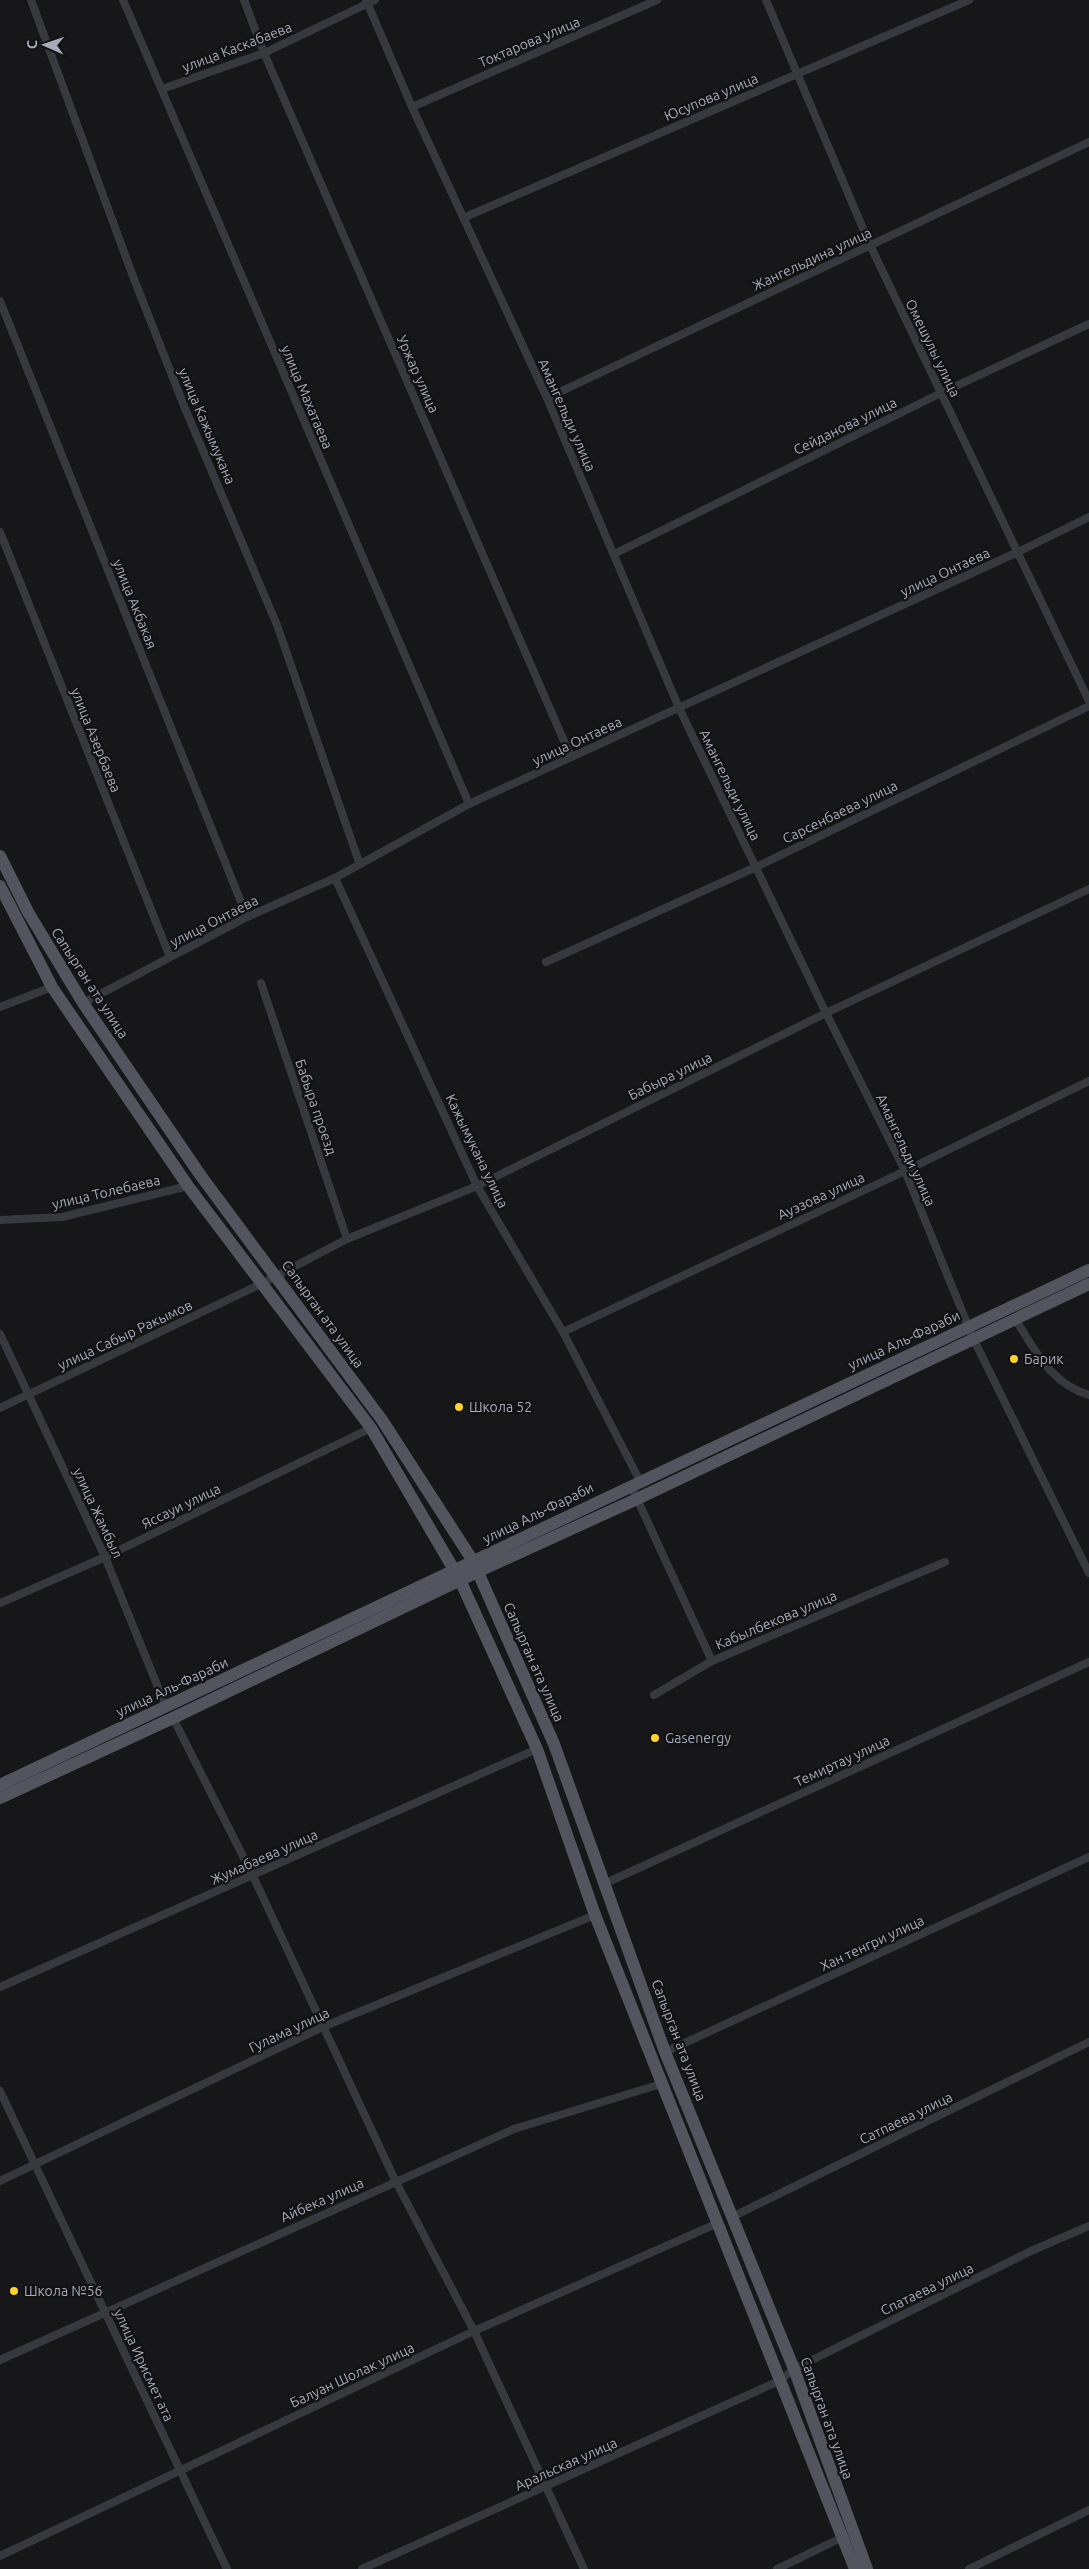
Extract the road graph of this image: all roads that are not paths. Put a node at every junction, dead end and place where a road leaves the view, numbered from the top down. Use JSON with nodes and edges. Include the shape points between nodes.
{"nodes":[{"id":1,"x":31,"y":0,"type":"edge"},
{"id":2,"x":123,"y":0,"type":"edge"},
{"id":3,"x":244,"y":0,"type":"edge"},
{"id":4,"x":657,"y":0,"type":"edge"},
{"id":5,"x":766,"y":0,"type":"edge"},
{"id":6,"x":969,"y":0,"type":"edge"},
{"id":7,"x":370,"y":1,"type":"edge"},
{"id":8,"x":264,"y":53,"type":"junction"},
{"id":9,"x":797,"y":74,"type":"junction"},
{"id":10,"x":162,"y":89,"type":"junction"},
{"id":11,"x":412,"y":106,"type":"junction"},
{"id":12,"x":1089,"y":142,"type":"edge"},
{"id":13,"x":463,"y":218,"type":"junction"},
{"id":14,"x":870,"y":245,"type":"junction"},
{"id":15,"x":0,"y":301,"type":"edge"},
{"id":16,"x":9,"y":321,"type":"junction"},
{"id":17,"x":0,"y":324,"type":"edge"},
{"id":18,"x":1089,"y":324,"type":"edge"},
{"id":19,"x":941,"y":393,"type":"junction"},
{"id":20,"x":547,"y":398,"type":"junction"},
{"id":21,"x":1089,"y":516,"type":"edge"},
{"id":22,"x":0,"y":532,"type":"edge"},
{"id":23,"x":1018,"y":552,"type":"junction"},
{"id":24,"x":614,"y":554,"type":"junction"},
{"id":25,"x":1089,"y":701,"type":"edge"},
{"id":26,"x":1089,"y":706,"type":"edge"},
{"id":27,"x":679,"y":708,"type":"junction"},
{"id":28,"x":571,"y":757,"type":"junction"},
{"id":29,"x":469,"y":804,"type":"junction"},
{"id":30,"x":0,"y":856,"type":"edge"},
{"id":31,"x":359,"y":862,"type":"junction"},
{"id":32,"x":756,"y":867,"type":"junction"},
{"id":33,"x":334,"y":878,"type":"junction"},
{"id":34,"x":0,"y":886,"type":"edge"},
{"id":35,"x":1089,"y":890,"type":"edge"},
{"id":36,"x":247,"y":918,"type":"junction"},
{"id":37,"x":170,"y":957,"type":"junction"},
{"id":38,"x":546,"y":962,"type":"dead end"},
{"id":39,"x":261,"y":983,"type":"dead end"},
{"id":40,"x":52,"y":987,"type":"junction"},
{"id":41,"x":83,"y":1003,"type":"junction"},
{"id":42,"x":0,"y":1007,"type":"edge"},
{"id":43,"x":826,"y":1013,"type":"junction"},
{"id":44,"x":1089,"y":1080,"type":"edge"},
{"id":45,"x":904,"y":1171,"type":"junction"},
{"id":46,"x":188,"y":1186,"type":"junction"},
{"id":47,"x":476,"y":1186,"type":"junction"},
{"id":48,"x":0,"y":1220,"type":"edge"},
{"id":49,"x":347,"y":1239,"type":"junction"},
{"id":50,"x":1089,"y":1270,"type":"edge"},
{"id":51,"x":276,"y":1276,"type":"junction"},
{"id":52,"x":261,"y":1284,"type":"junction"},
{"id":53,"x":1089,"y":1284,"type":"edge"},
{"id":54,"x":1015,"y":1319,"type":"junction"},
{"id":55,"x":563,"y":1332,"type":"junction"},
{"id":56,"x":971,"y":1332,"type":"junction"},
{"id":57,"x":0,"y":1334,"type":"edge"},
{"id":58,"x":29,"y":1395,"type":"junction"},
{"id":59,"x":1089,"y":1395,"type":"edge"},
{"id":60,"x":0,"y":1408,"type":"edge"},
{"id":61,"x":371,"y":1428,"type":"junction"},
{"id":62,"x":636,"y":1483,"type":"junction"},
{"id":63,"x":637,"y":1498,"type":"junction"},
{"id":64,"x":105,"y":1557,"type":"junction"},
{"id":65,"x":945,"y":1562,"type":"dead end"},
{"id":66,"x":475,"y":1566,"type":"junction"},
{"id":67,"x":1089,"y":1573,"type":"edge"},
{"id":68,"x":457,"y":1575,"type":"junction"},
{"id":69,"x":0,"y":1603,"type":"edge"},
{"id":70,"x":712,"y":1661,"type":"junction"},
{"id":71,"x":1089,"y":1662,"type":"edge"},
{"id":72,"x":654,"y":1696,"type":"dead end"},
{"id":73,"x":166,"y":1707,"type":"junction"},
{"id":74,"x":174,"y":1718,"type":"junction"},
{"id":75,"x":537,"y":1749,"type":"junction"},
{"id":76,"x":0,"y":1785,"type":"edge"},
{"id":77,"x":0,"y":1798,"type":"edge"},
{"id":78,"x":1089,"y":1858,"type":"edge"},
{"id":79,"x":253,"y":1876,"type":"junction"},
{"id":80,"x":606,"y":1883,"type":"junction"},
{"id":81,"x":595,"y":1915,"type":"junction"},
{"id":82,"x":0,"y":1987,"type":"edge"},
{"id":83,"x":325,"y":2026,"type":"junction"},
{"id":84,"x":1089,"y":2042,"type":"edge"},
{"id":85,"x":665,"y":2052,"type":"junction"},
{"id":86,"x":662,"y":2084,"type":"junction"},
{"id":87,"x":0,"y":2091,"type":"edge"},
{"id":88,"x":35,"y":2164,"type":"junction"},
{"id":89,"x":395,"y":2180,"type":"junction"},
{"id":90,"x":0,"y":2181,"type":"edge"},
{"id":91,"x":734,"y":2216,"type":"junction"},
{"id":92,"x":718,"y":2223,"type":"junction"},
{"id":93,"x":1089,"y":2226,"type":"edge"},
{"id":94,"x":105,"y":2312,"type":"junction"},
{"id":95,"x":474,"y":2332,"type":"junction"},
{"id":96,"x":0,"y":2360,"type":"edge"},
{"id":97,"x":794,"y":2369,"type":"junction"},
{"id":98,"x":779,"y":2381,"type":"junction"},
{"id":99,"x":180,"y":2469,"type":"junction"},
{"id":100,"x":545,"y":2487,"type":"junction"},
{"id":101,"x":1089,"y":2510,"type":"edge"},
{"id":102,"x":843,"y":2537,"type":"junction"},
{"id":103,"x":0,"y":2556,"type":"edge"},
{"id":104,"x":227,"y":2569,"type":"edge"},
{"id":105,"x":362,"y":2569,"type":"edge"},
{"id":106,"x":584,"y":2569,"type":"edge"},
{"id":107,"x":777,"y":2569,"type":"edge"},
{"id":108,"x":856,"y":2569,"type":"edge"},
{"id":109,"x":867,"y":2569,"type":"edge"},
{"id":110,"x":969,"y":2569,"type":"edge"}],
"edges":[{"from":1,"to":31,"type":"street","name":"улица Кажымукана","via":[[148,315],[277,625]]},
{"from":2,"to":10,"type":"street","name":"улица Махатаева"},
{"from":3,"to":8,"type":"street","name":"Уржар улица"},
{"from":4,"to":11,"type":"street","name":"Токтарова улица"},
{"from":5,"to":9,"type":"street","name":"Омешулы улица"},
{"from":6,"to":9,"type":"street","name":"Юсупова улица"},
{"from":7,"to":8,"type":"street","name":"улица Каскабаева"},
{"from":7,"to":11,"type":"street","name":"Амангельди улица"},
{"from":8,"to":10,"type":"street","name":"улица Каскабаева"},
{"from":8,"to":28,"type":"street","name":"Уржар улица"},
{"from":9,"to":13,"type":"street","name":"Юсупова улица"},
{"from":9,"to":14,"type":"street","name":"Омешулы улица"},
{"from":10,"to":29,"type":"street","name":"улица Махатаева"},
{"from":11,"to":13,"type":"street","name":"Амангельди улица"},
{"from":12,"to":14,"type":"street","name":"Жангельдина улица"},
{"from":13,"to":20,"type":"street","name":"Амангельди улица"},
{"from":14,"to":19,"type":"street","name":"Омешулы улица"},
{"from":14,"to":20,"type":"street","name":"Жангельдина улица"},
{"from":15,"to":16,"type":"street","name":"улица Акбакая"},
{"from":16,"to":17,"type":"street"},
{"from":16,"to":36,"type":"street","name":"улица Акбакая"},
{"from":18,"to":19,"type":"street","name":"Сейданова улица"},
{"from":19,"to":23,"type":"street","name":"Омешулы улица"},
{"from":19,"to":24,"type":"street","name":"Сейданова улица"},
{"from":20,"to":24,"type":"street","name":"Амангельди улица"},
{"from":21,"to":23,"type":"street","name":"улица Онтаева"},
{"from":22,"to":37,"type":"street","name":"улица Азербаева"},
{"from":23,"to":25,"type":"street","name":"Омешулы улица"},
{"from":23,"to":27,"type":"street","name":"улица Онтаева"},
{"from":24,"to":27,"type":"street","name":"Амангельди улица"},
{"from":26,"to":32,"type":"street","name":"Сарсенбаева улица"},
{"from":27,"to":28,"type":"street","name":"улица Онтаева"},
{"from":27,"to":32,"type":"street","name":"Амангельди улица"},
{"from":28,"to":29,"type":"street","name":"улица Онтаева"},
{"from":29,"to":31,"type":"street","name":"улица Онтаева"},
{"from":30,"to":41,"type":"main road","name":"Сапырган ата улица","via":[[28,912]]},
{"from":31,"to":33,"type":"street","name":"улица Онтаева"},
{"from":32,"to":38,"type":"street","name":"Сарсенбаева улица"},
{"from":32,"to":43,"type":"street","name":"Амангельди улица"},
{"from":33,"to":36,"type":"street","name":"улица Онтаева"},
{"from":33,"to":47,"type":"street","name":"Кажымукана улица"},
{"from":34,"to":40,"type":"main road","name":"Сапырган ата улица"},
{"from":35,"to":43,"type":"street","name":"Бабыра улица"},
{"from":36,"to":37,"type":"street","name":"улица Онтаева"},
{"from":37,"to":41,"type":"street","name":"улица Онтаева"},
{"from":39,"to":49,"type":"street","name":"Бабыра проезд"},
{"from":40,"to":42,"type":"street"},
{"from":40,"to":46,"type":"main road","name":"Сапырган ата улица"},
{"from":41,"to":51,"type":"main road","name":"Сапырган ата улица","via":[[202,1176]]},
{"from":43,"to":45,"type":"street","name":"Амангельди улица"},
{"from":43,"to":47,"type":"street","name":"Бабыра улица"},
{"from":44,"to":45,"type":"street","name":"Ауэзова улица"},
{"from":45,"to":55,"type":"street","name":"Ауэзова улица"},
{"from":45,"to":56,"type":"street","name":"Амангельди улица"},
{"from":46,"to":48,"type":"street","name":"улица Толебаева","via":[[62,1217]]},
{"from":46,"to":52,"type":"main road","name":"Сапырган ата улица"},
{"from":47,"to":49,"type":"street","name":"Бабыра улица"},
{"from":47,"to":55,"type":"street","name":"Кажымукана улица"},
{"from":49,"to":51,"type":"street","name":"Бабыра улица"},
{"from":50,"to":56,"type":"main road","name":"улица Аль-Фараби"},
{"from":51,"to":52,"type":"street","name":"Бабыра улица"},
{"from":51,"to":66,"type":"main road","name":"Сапырган ата улица","via":[[382,1420]]},
{"from":52,"to":58,"type":"street","name":"улица Сабыр Ракымов"},
{"from":52,"to":61,"type":"main road","name":"Сапырган ата улица"},
{"from":53,"to":54,"type":"main road","name":"улица Аль-Фараби"},
{"from":54,"to":56,"type":"main road","name":"улица Аль-Фараби"},
{"from":54,"to":59,"type":"street","via":[[1054,1377],[1075,1391]]},
{"from":55,"to":62,"type":"street","name":"Кажымукана улица"},
{"from":56,"to":62,"type":"main road","name":"улица Аль-Фараби"},
{"from":56,"to":63,"type":"main road","name":"улица Аль-Фараби"},
{"from":56,"to":67,"type":"street","name":"Амангельди улица"},
{"from":57,"to":58,"type":"street","name":"улица Жамбыл"},
{"from":58,"to":60,"type":"street","name":"улица Сабыр Ракымов"},
{"from":58,"to":64,"type":"street","name":"улица Жамбыл"},
{"from":61,"to":64,"type":"street","name":"Яссауи улица"},
{"from":61,"to":68,"type":"main road","name":"Сапырган ата улица"},
{"from":62,"to":63,"type":"street","name":"Кабылбекова улица"},
{"from":62,"to":66,"type":"main road","name":"улица Аль-Фараби"},
{"from":63,"to":66,"type":"main road","name":"улица Аль-Фараби"},
{"from":63,"to":70,"type":"street","name":"Кабылбекова улица"},
{"from":64,"to":69,"type":"street","name":"Яссауи улица"},
{"from":64,"to":73,"type":"street","name":"улица Жамбыл"},
{"from":65,"to":70,"type":"street","name":"Кабылбекова улица"},
{"from":66,"to":68,"type":"main road","name":"улица Аль-Фараби"},
{"from":66,"to":80,"type":"main road","name":"Сапырган ата улица","via":[[554,1744]]},
{"from":68,"to":73,"type":"main road","name":"улица Аль-Фараби"},
{"from":68,"to":74,"type":"main road","name":"улица Аль-Фараби"},
{"from":68,"to":75,"type":"main road","name":"Сапырган ата улица"},
{"from":70,"to":72,"type":"street"},
{"from":71,"to":80,"type":"street","name":"Темиртау улица"},
{"from":73,"to":76,"type":"main road","name":"улица Аль-Фараби"},
{"from":74,"to":77,"type":"main road","name":"улица Аль-Фараби"},
{"from":74,"to":79,"type":"street"},
{"from":75,"to":79,"type":"street","name":"Жумабаева улица"},
{"from":75,"to":81,"type":"main road","name":"Сапырган ата улица"},
{"from":78,"to":85,"type":"street","name":"Хан тенгри улица"},
{"from":79,"to":82,"type":"street","name":"Жумабаева улица"},
{"from":79,"to":83,"type":"street"},
{"from":80,"to":85,"type":"main road","name":"Сапырган ата улица"},
{"from":81,"to":83,"type":"street","name":"Гулама улица"},
{"from":81,"to":86,"type":"main road","name":"Сапырган ата улица"},
{"from":83,"to":88,"type":"street","name":"Гулама улица"},
{"from":83,"to":89,"type":"street"},
{"from":84,"to":91,"type":"street","name":"Сатпаева улица"},
{"from":85,"to":91,"type":"main road","name":"Сапырган ата улица"},
{"from":86,"to":89,"type":"street","name":"Айбека улица","via":[[514,2129]]},
{"from":86,"to":92,"type":"main road","name":"Сапырган ата улица"},
{"from":87,"to":88,"type":"street","name":"улица Ирисмет ата"},
{"from":88,"to":90,"type":"street","name":"Гулама улица"},
{"from":88,"to":94,"type":"street","name":"улица Ирисмет ата"},
{"from":89,"to":94,"type":"street","name":"Айбека улица"},
{"from":89,"to":95,"type":"street"},
{"from":91,"to":97,"type":"main road","name":"Сапырган ата улица"},
{"from":92,"to":95,"type":"street","name":"Балуан Шолак улица"},
{"from":92,"to":98,"type":"main road","name":"Сапырган ата улица"},
{"from":93,"to":97,"type":"street","name":"Спатаева улица","via":[[1031,2251]]},
{"from":94,"to":96,"type":"street","name":"Айбека улица"},
{"from":94,"to":99,"type":"street","name":"улица Ирисмет ата"},
{"from":95,"to":99,"type":"street","name":"Балуан Шолак улица"},
{"from":95,"to":100,"type":"street"},
{"from":97,"to":98,"type":"street","name":"Спатаева улица"},
{"from":97,"to":109,"type":"main road","name":"Сапырган ата улица"},
{"from":98,"to":100,"type":"street","name":"Аральская улица"},
{"from":98,"to":102,"type":"main road","name":"Сапырган ата улица"},
{"from":99,"to":103,"type":"street","name":"Балуан Шолак улица"},
{"from":99,"to":104,"type":"street","name":"улица Ирисмет ата"},
{"from":100,"to":105,"type":"street","name":"Аральская улица"},
{"from":100,"to":106,"type":"street"},
{"from":101,"to":110,"type":"street"},
{"from":102,"to":107,"type":"street"},
{"from":102,"to":108,"type":"main road","name":"Сапырган ата улица"}]}
